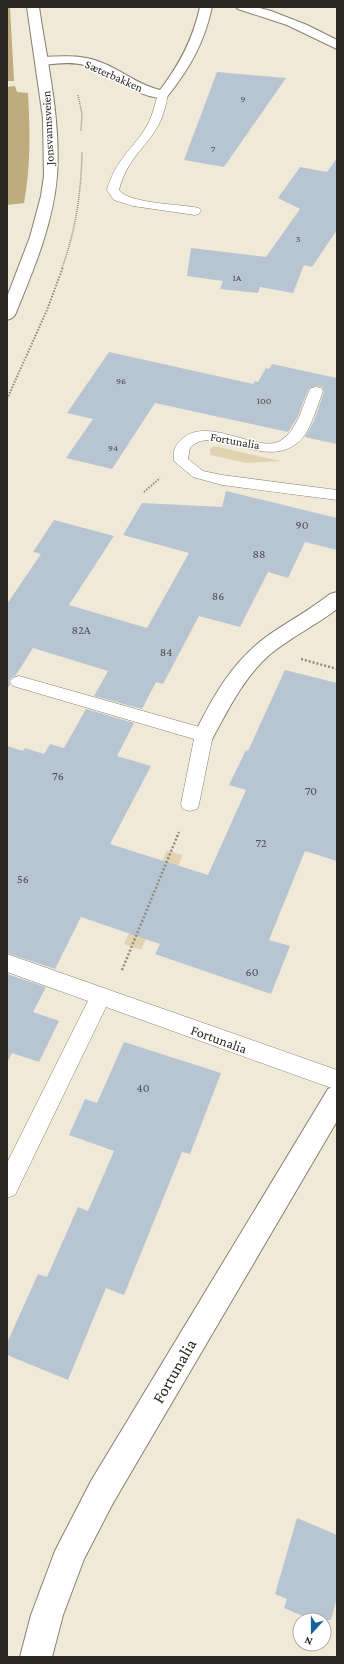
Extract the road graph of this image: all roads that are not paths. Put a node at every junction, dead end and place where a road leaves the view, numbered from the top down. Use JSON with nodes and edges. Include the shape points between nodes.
{"nodes":[{"id":1,"x":33,"y":7,"type":"edge"},
{"id":2,"x":206,"y":7,"type":"edge"},
{"id":3,"x":242,"y":7,"type":"edge"},
{"id":4,"x":337,"y":45,"type":"edge"},
{"id":5,"x":41,"y":61,"type":"junction"},
{"id":6,"x":163,"y":94,"type":"junction"},
{"id":7,"x":195,"y":211,"type":"dead end"},
{"id":8,"x":7,"y":315,"type":"edge"},
{"id":9,"x":316,"y":391,"type":"dead end"},
{"id":10,"x":337,"y":495,"type":"edge"},
{"id":11,"x":337,"y":599,"type":"edge"},
{"id":12,"x":19,"y":682,"type":"dead end"},
{"id":13,"x":204,"y":735,"type":"junction"},
{"id":14,"x":190,"y":804,"type":"road end"},
{"id":15,"x":7,"y":963,"type":"edge"},
{"id":16,"x":101,"y":997,"type":"junction"},
{"id":17,"x":337,"y":1080,"type":"edge"},
{"id":18,"x":337,"y":1097,"type":"edge"},
{"id":19,"x":7,"y":1188,"type":"edge"},
{"id":20,"x":36,"y":1657,"type":"edge"}],
"edges":[{"from":1,"to":5,"type":"street","name":"Jonsvannsveien"},
{"from":2,"to":6,"type":"street","via":[[198,39],[180,73]]},
{"from":3,"to":4,"type":"street","via":[[313,31]]},
{"from":5,"to":6,"type":"street","name":"Sæterbakken","via":[[85,61],[100,66],[144,90]]},
{"from":5,"to":8,"type":"street","name":"Jonsvannsveien","via":[[49,106],[52,156],[48,191],[44,216],[30,262]]},
{"from":6,"to":7,"type":"lane","via":[[158,115],[120,166],[113,190],[118,197],[137,203]]},
{"from":9,"to":10,"type":"lane","name":"Fortunalia","via":[[299,432],[285,444],[266,447],[202,436],[182,445],[179,455],[181,461],[198,474],[222,480]]},
{"from":11,"to":13,"type":"street","via":[[272,642],[250,663],[223,698]]},
{"from":12,"to":13,"type":"lane"},
{"from":13,"to":14,"type":"lane"},
{"from":15,"to":16,"type":"lane","name":"Fortunalia"},
{"from":16,"to":17,"type":"lane","name":"Fortunalia"},
{"from":16,"to":19,"type":"lane"},
{"from":18,"to":20,"type":"street","name":"Fortunalia","via":[[102,1492],[72,1551],[47,1615]]}]}
